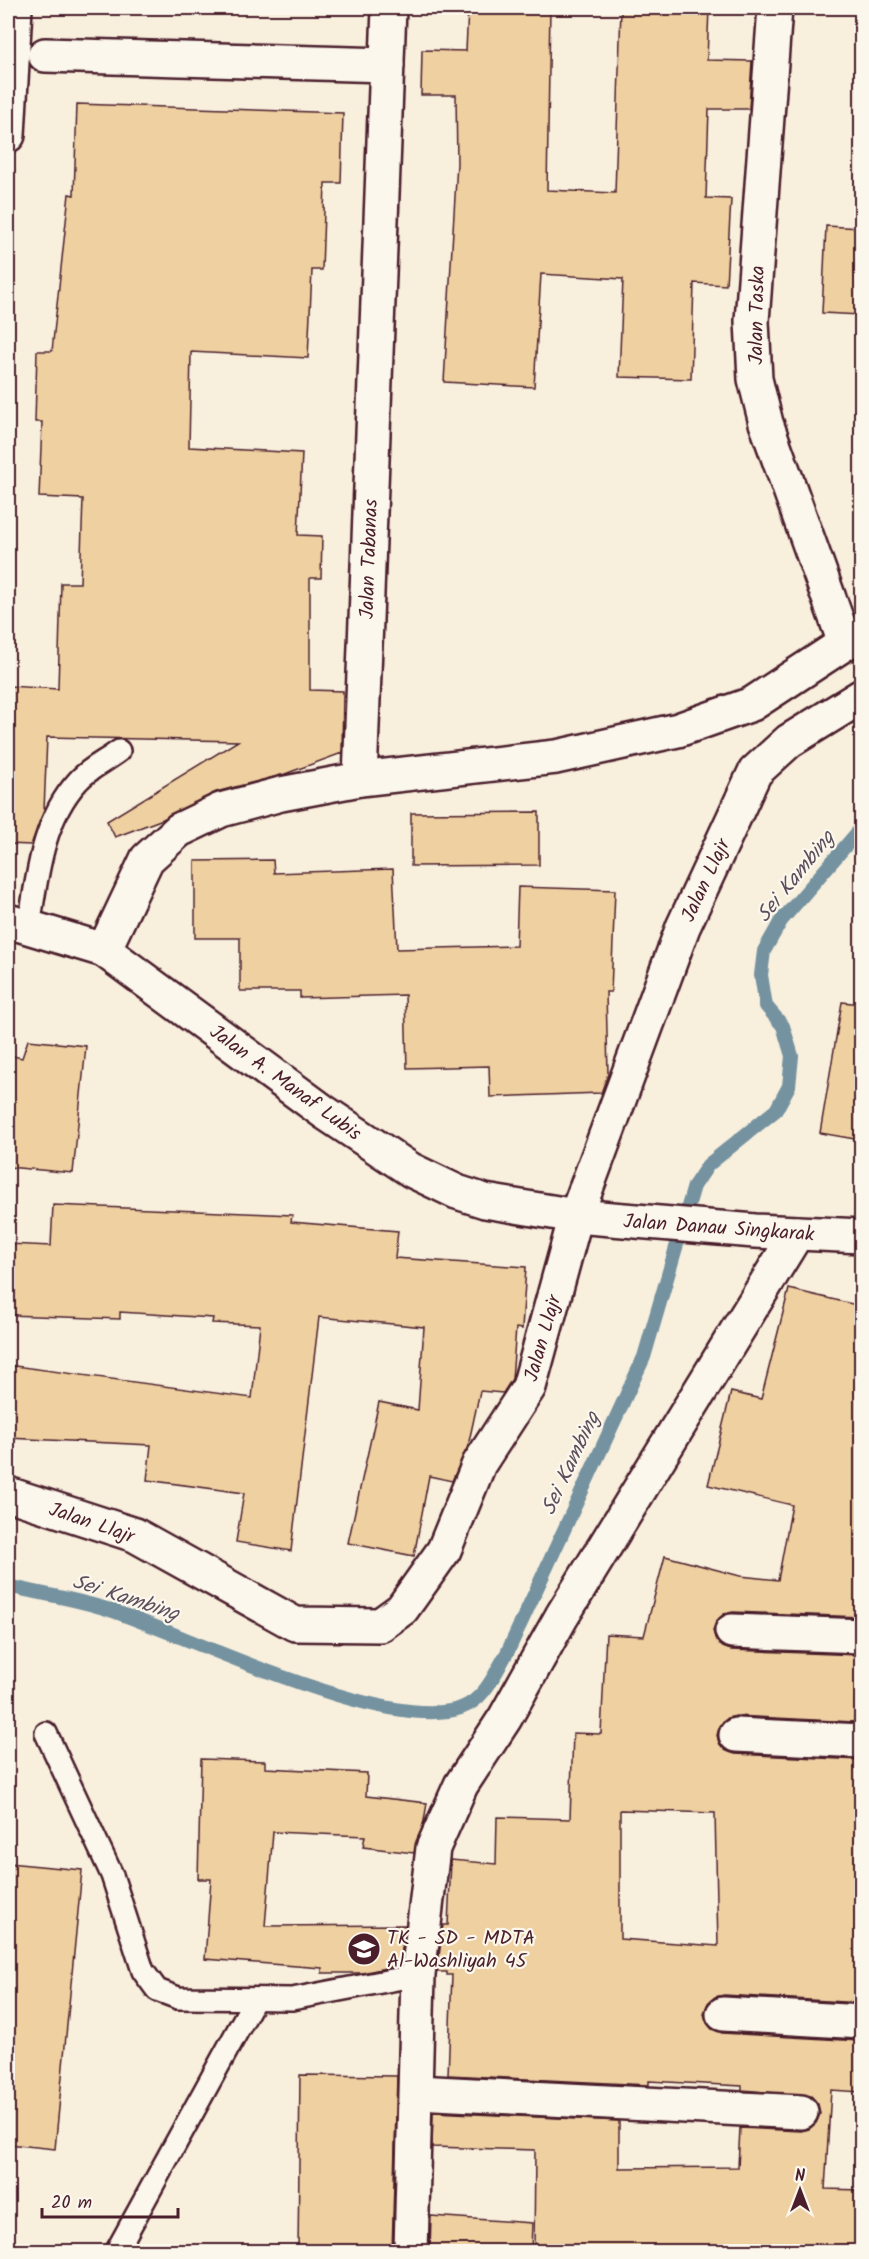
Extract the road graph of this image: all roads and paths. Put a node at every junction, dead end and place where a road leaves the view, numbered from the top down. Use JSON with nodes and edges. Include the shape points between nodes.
{"nodes":[{"id":1,"x":15,"y":8,"type":"edge"},
{"id":2,"x":389,"y":8,"type":"edge"},
{"id":3,"x":775,"y":8,"type":"edge"},
{"id":4,"x":45,"y":55,"type":"dead end"},
{"id":5,"x":387,"y":65,"type":"junction"},
{"id":6,"x":8,"y":135,"type":"edge"},
{"id":7,"x":853,"y":638,"type":"edge"},
{"id":8,"x":861,"y":696,"type":"edge"},
{"id":9,"x":119,"y":752,"type":"dead end"},
{"id":10,"x":360,"y":779,"type":"junction"},
{"id":11,"x":18,"y":924,"type":"edge"},
{"id":12,"x":104,"y":950,"type":"junction"},
{"id":13,"x":576,"y":1216,"type":"junction"},
{"id":14,"x":797,"y":1233,"type":"junction"},
{"id":15,"x":861,"y":1236,"type":"edge"},
{"id":16,"x":8,"y":1494,"type":"edge"},
{"id":17,"x":732,"y":1631,"type":"dead end"},
{"id":18,"x":861,"y":1636,"type":"edge"},
{"id":19,"x":46,"y":1733,"type":"dead end"},
{"id":20,"x":736,"y":1735,"type":"dead end"},
{"id":21,"x":861,"y":1741,"type":"edge"},
{"id":22,"x":418,"y":1975,"type":"junction"},
{"id":23,"x":255,"y":1999,"type":"junction"},
{"id":24,"x":723,"y":2013,"type":"dead end"},
{"id":25,"x":861,"y":2022,"type":"edge"},
{"id":26,"x":416,"y":2092,"type":"junction"},
{"id":27,"x":801,"y":2112,"type":"dead end"},
{"id":28,"x":116,"y":2252,"type":"edge"},
{"id":29,"x":411,"y":2252,"type":"edge"}],
"edges":[{"from":1,"to":6,"type":"street"},
{"from":2,"to":5,"type":"street","name":"Jalan Tabanas"},
{"from":3,"to":7,"type":"street","name":"Jalan Taska","via":[[752,321],[755,379],[773,443]]},
{"from":4,"to":5,"type":"street"},
{"from":5,"to":10,"type":"street","name":"Jalan Tabanas"},
{"from":7,"to":10,"type":"street","via":[[752,704],[678,730],[556,758]]},
{"from":8,"to":13,"type":"street","name":"Jalan Llajr","via":[[789,741],[755,772],[683,927]]},
{"from":9,"to":11,"type":"lane","via":[[78,780],[52,818]]},
{"from":10,"to":12,"type":"street","via":[[221,810],[179,830],[147,859]]},
{"from":11,"to":12,"type":"street","name":"Jalan A. Manaf Lubis"},
{"from":12,"to":13,"type":"street","name":"Jalan A. Manaf Lubis","via":[[324,1112],[411,1170],[485,1201]]},
{"from":13,"to":14,"type":"street","name":"Jalan Danau Singkarak"},
{"from":13,"to":16,"type":"street","name":"Jalan Llajr","via":[[529,1387],[479,1464],[444,1550],[402,1609],[380,1625],[295,1624],[135,1535]]},
{"from":14,"to":15,"type":"street","name":"Jalan Danau Singkarak"},
{"from":14,"to":22,"type":"street","via":[[461,1785],[433,1848]]},
{"from":17,"to":18,"type":"street"},
{"from":19,"to":23,"type":"lane","via":[[112,1875],[143,1971],[156,1990],[178,1998]]},
{"from":20,"to":21,"type":"street"},
{"from":22,"to":23,"type":"lane","via":[[292,1999]]},
{"from":22,"to":26,"type":"street"},
{"from":23,"to":28,"type":"lane"},
{"from":24,"to":25,"type":"street"},
{"from":26,"to":27,"type":"street"},
{"from":26,"to":29,"type":"street"}]}
